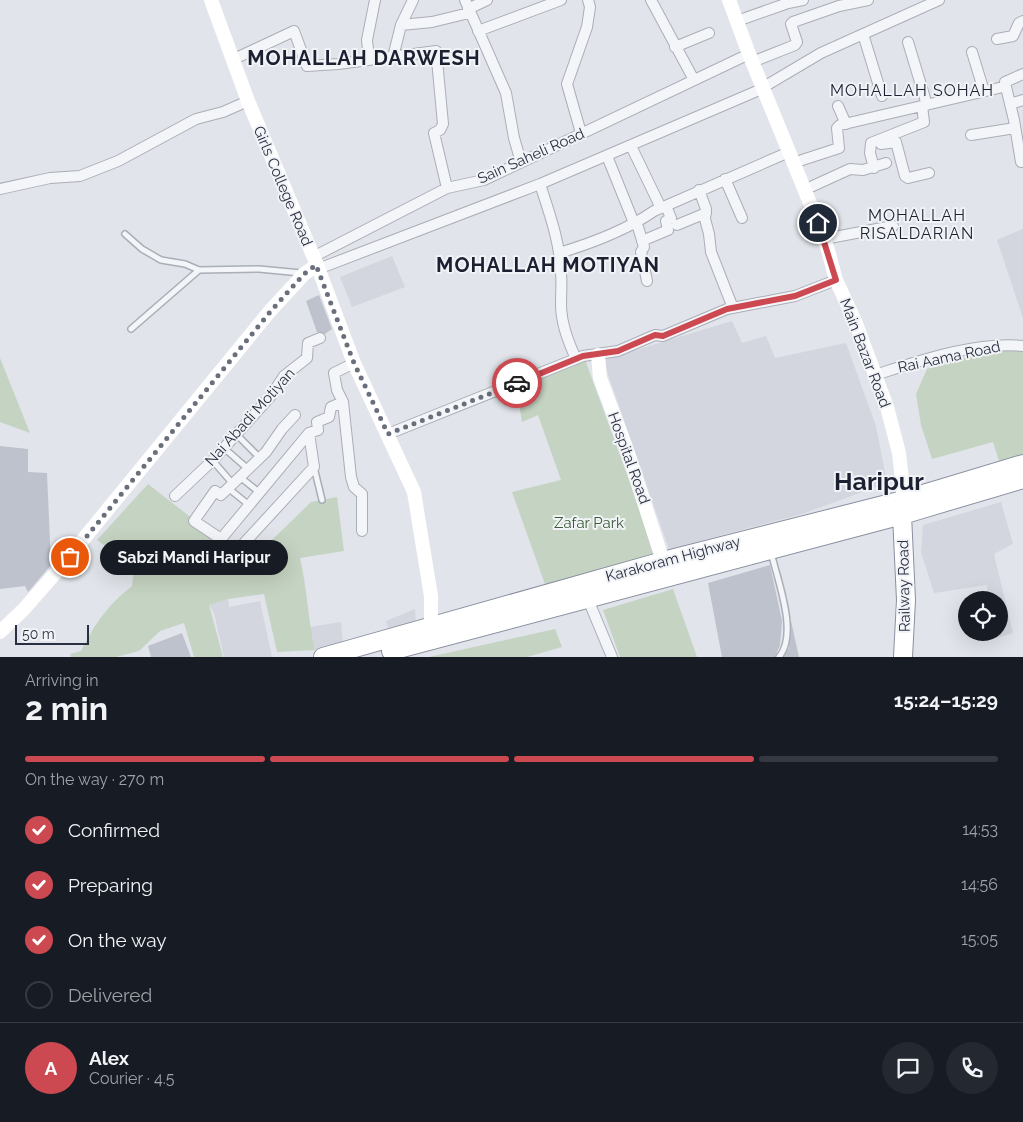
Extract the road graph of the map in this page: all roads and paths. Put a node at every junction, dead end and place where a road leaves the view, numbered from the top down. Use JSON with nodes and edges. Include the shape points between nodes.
{"nodes":[{"id":1,"x":211,"y":0,"type":"edge"},
{"id":2,"x":375,"y":0,"type":"edge"},
{"id":3,"x":412,"y":0,"type":"edge"},
{"id":4,"x":487,"y":0,"type":"edge"},
{"id":5,"x":560,"y":0,"type":"edge"},
{"id":6,"x":588,"y":0,"type":"edge"},
{"id":7,"x":651,"y":0,"type":"edge"},
{"id":8,"x":729,"y":0,"type":"edge"},
{"id":9,"x":803,"y":0,"type":"edge"},
{"id":10,"x":868,"y":0,"type":"edge"},
{"id":11,"x":938,"y":0,"type":"edge"},
{"id":12,"x":467,"y":7,"type":"edge"},
{"id":13,"x":1023,"y":20,"type":"edge"},
{"id":14,"x":737,"y":21,"type":"junction"},
{"id":15,"x":401,"y":25,"type":"junction"},
{"id":16,"x":478,"y":31,"type":"junction"},
{"id":17,"x":709,"y":33,"type":"dead end"},
{"id":18,"x":863,"y":34,"type":"junction"},
{"id":19,"x":997,"y":39,"type":"dead end"},
{"id":20,"x":908,"y":42,"type":"dead end"},
{"id":21,"x":675,"y":47,"type":"junction"},
{"id":22,"x":972,"y":52,"type":"dead end"},
{"id":23,"x":393,"y":57,"type":"junction"},
{"id":24,"x":750,"y":58,"type":"junction"},
{"id":25,"x":234,"y":59,"type":"junction"},
{"id":26,"x":368,"y":59,"type":"junction"},
{"id":27,"x":1023,"y":74,"type":"edge"},
{"id":28,"x":694,"y":80,"type":"junction"},
{"id":29,"x":1004,"y":87,"type":"junction"},
{"id":30,"x":763,"y":88,"type":"junction"},
{"id":31,"x":977,"y":92,"type":"junction"},
{"id":32,"x":882,"y":96,"type":"dead end"},
{"id":33,"x":1023,"y":100,"type":"edge"},
{"id":34,"x":248,"y":102,"type":"junction"},
{"id":35,"x":1010,"y":104,"type":"junction"},
{"id":36,"x":925,"y":105,"type":"junction"},
{"id":37,"x":838,"y":106,"type":"dead end"},
{"id":38,"x":846,"y":124,"type":"junction"},
{"id":39,"x":1015,"y":128,"type":"junction"},
{"id":40,"x":581,"y":133,"type":"junction"},
{"id":41,"x":971,"y":135,"type":"dead end"},
{"id":42,"x":631,"y":146,"type":"junction"},
{"id":43,"x":872,"y":146,"type":"junction"},
{"id":44,"x":607,"y":156,"type":"junction"},
{"id":45,"x":791,"y":157,"type":"junction"},
{"id":46,"x":521,"y":162,"type":"junction"},
{"id":47,"x":1021,"y":162,"type":"dead end"},
{"id":48,"x":886,"y":163,"type":"dead end"},
{"id":49,"x":874,"y":168,"type":"junction"},
{"id":50,"x":929,"y":173,"type":"dead end"},
{"id":51,"x":725,"y":179,"type":"junction"},
{"id":52,"x":540,"y":184,"type":"junction"},
{"id":53,"x":447,"y":188,"type":"junction"},
{"id":54,"x":0,"y":189,"type":"edge"},
{"id":55,"x":699,"y":190,"type":"junction"},
{"id":56,"x":804,"y":190,"type":"junction"},
{"id":57,"x":663,"y":207,"type":"junction"},
{"id":58,"x":706,"y":214,"type":"junction"},
{"id":59,"x":742,"y":218,"type":"dead end"},
{"id":60,"x":634,"y":224,"type":"junction"},
{"id":61,"x":677,"y":225,"type":"dead end"},
{"id":62,"x":893,"y":226,"type":"dead end"},
{"id":63,"x":125,"y":234,"type":"dead end"},
{"id":64,"x":824,"y":239,"type":"junction"},
{"id":65,"x":642,"y":241,"type":"junction"},
{"id":66,"x":559,"y":253,"type":"junction"},
{"id":67,"x":316,"y":264,"type":"junction"},
{"id":68,"x":199,"y":270,"type":"junction"},
{"id":69,"x":304,"y":274,"type":"junction"},
{"id":70,"x":836,"y":280,"type":"junction"},
{"id":71,"x":647,"y":282,"type":"dead end"},
{"id":72,"x":733,"y":308,"type":"junction"},
{"id":73,"x":131,"y":329,"type":"dead end"},
{"id":74,"x":320,"y":338,"type":"dead end"},
{"id":75,"x":1023,"y":346,"type":"edge"},
{"id":76,"x":598,"y":355,"type":"junction"},
{"id":77,"x":576,"y":359,"type":"junction"},
{"id":78,"x":354,"y":363,"type":"junction"},
{"id":79,"x":875,"y":375,"type":"junction"},
{"id":80,"x":343,"y":402,"type":"junction"},
{"id":81,"x":295,"y":415,"type":"dead end"},
{"id":82,"x":236,"y":433,"type":"junction"},
{"id":83,"x":309,"y":433,"type":"junction"},
{"id":84,"x":388,"y":434,"type":"junction"},
{"id":85,"x":224,"y":448,"type":"junction"},
{"id":86,"x":260,"y":458,"type":"junction"},
{"id":87,"x":213,"y":460,"type":"junction"},
{"id":88,"x":1023,"y":464,"type":"edge"},
{"id":89,"x":314,"y":466,"type":"junction"},
{"id":90,"x":248,"y":469,"type":"junction"},
{"id":91,"x":1023,"y":479,"type":"edge"},
{"id":92,"x":233,"y":483,"type":"junction"},
{"id":93,"x":260,"y":492,"type":"junction"},
{"id":94,"x":175,"y":496,"type":"dead end"},
{"id":95,"x":322,"y":500,"type":"dead end"},
{"id":96,"x":249,"y":506,"type":"junction"},
{"id":97,"x":902,"y":508,"type":"junction"},
{"id":98,"x":362,"y":531,"type":"dead end"},
{"id":99,"x":770,"y":549,"type":"junction"},
{"id":100,"x":236,"y":552,"type":"dead end"},
{"id":101,"x":663,"y":561,"type":"junction"},
{"id":102,"x":588,"y":597,"type":"junction"},
{"id":103,"x":431,"y":626,"type":"junction"},
{"id":104,"x":0,"y":632,"type":"edge"},
{"id":105,"x":324,"y":657,"type":"edge"},
{"id":106,"x":367,"y":657,"type":"edge"},
{"id":107,"x":612,"y":657,"type":"edge"},
{"id":108,"x":779,"y":657,"type":"edge"},
{"id":109,"x":903,"y":657,"type":"edge"}],
"edges":[{"from":1,"to":25,"type":"main road","name":"Girls College Road"},
{"from":2,"to":26,"type":"street","via":[[367,40]]},
{"from":3,"to":15,"type":"street"},
{"from":4,"to":12,"type":"street"},
{"from":5,"to":16,"type":"street"},
{"from":6,"to":40,"type":"street","via":[[590,7],[586,27],[567,84]]},
{"from":7,"to":21,"type":"street"},
{"from":8,"to":14,"type":"main road","name":"Main Bazar Road"},
{"from":9,"to":14,"type":"street"},
{"from":10,"to":24,"type":"street","name":"Sain Saheli Road","via":[[793,22],[795,45]]},
{"from":11,"to":18,"type":"street","name":"Sain Saheli Road"},
{"from":12,"to":15,"type":"street","via":[[432,22]]},
{"from":12,"to":16,"type":"street"},
{"from":13,"to":19,"type":"street","via":[[1013,36]]},
{"from":14,"to":24,"type":"main road","name":"Main Bazar Road"},
{"from":15,"to":23,"type":"street"},
{"from":16,"to":46,"type":"street","via":[[506,93]]},
{"from":17,"to":21,"type":"street"},
{"from":18,"to":30,"type":"street","name":"Sain Saheli Road","via":[[821,53]]},
{"from":18,"to":32,"type":"street"},
{"from":20,"to":36,"type":"street"},
{"from":21,"to":28,"type":"street"},
{"from":22,"to":31,"type":"street","via":[[983,88]]},
{"from":23,"to":26,"type":"street"},
{"from":23,"to":53,"type":"street","via":[[438,53],[444,124],[434,132]]},
{"from":24,"to":28,"type":"street","name":"Sain Saheli Road"},
{"from":24,"to":30,"type":"main road","name":"Main Bazar Road"},
{"from":25,"to":26,"type":"street","via":[[294,31],[307,66]]},
{"from":25,"to":34,"type":"main road","name":"Girls College Road"},
{"from":27,"to":29,"type":"street","via":[[1007,81]]},
{"from":28,"to":40,"type":"street","name":"Sain Saheli Road"},
{"from":29,"to":31,"type":"street"},
{"from":29,"to":35,"type":"street"},
{"from":30,"to":42,"type":"street","name":"Sain Saheli Road"},
{"from":30,"to":45,"type":"main road","name":"Main Bazar Road"},
{"from":31,"to":36,"type":"street"},
{"from":33,"to":35,"type":"street"},
{"from":34,"to":54,"type":"street","via":[[196,119],[118,161],[80,176],[50,178]]},
{"from":34,"to":67,"type":"main road","name":"Girls College Road"},
{"from":35,"to":39,"type":"street"},
{"from":36,"to":38,"type":"street"},
{"from":36,"to":43,"type":"street","via":[[924,122],[876,140]]},
{"from":37,"to":38,"type":"street"},
{"from":38,"to":45,"type":"street","via":[[837,128],[839,148]]},
{"from":39,"to":41,"type":"street"},
{"from":39,"to":47,"type":"street"},
{"from":40,"to":46,"type":"street","name":"Sain Saheli Road"},
{"from":42,"to":44,"type":"street","name":"Sain Saheli Road"},
{"from":42,"to":57,"type":"street"},
{"from":43,"to":49,"type":"street","via":[[870,154]]},
{"from":43,"to":50,"type":"street","via":[[895,142],[908,178]]},
{"from":44,"to":52,"type":"street","name":"Sain Saheli Road"},
{"from":44,"to":60,"type":"street"},
{"from":45,"to":51,"type":"street"},
{"from":45,"to":56,"type":"main road","name":"Main Bazar Road"},
{"from":46,"to":53,"type":"street","name":"Sain Saheli Road","via":[[484,180]]},
{"from":48,"to":49,"type":"street"},
{"from":49,"to":56,"type":"street","via":[[850,169]]},
{"from":51,"to":55,"type":"street"},
{"from":51,"to":59,"type":"street"},
{"from":52,"to":66,"type":"street"},
{"from":52,"to":67,"type":"street","name":"Sain Saheli Road"},
{"from":53,"to":67,"type":"street","name":"Sain Saheli Road"},
{"from":55,"to":57,"type":"street"},
{"from":55,"to":58,"type":"street"},
{"from":56,"to":64,"type":"main road","name":"Main Bazar Road"},
{"from":57,"to":60,"type":"street"},
{"from":57,"to":65,"type":"street","via":[[670,218],[666,221],[668,230]]},
{"from":58,"to":61,"type":"street"},
{"from":58,"to":72,"type":"street","via":[[710,252]]},
{"from":60,"to":65,"type":"street"},
{"from":60,"to":66,"type":"street"},
{"from":62,"to":64,"type":"street"},
{"from":63,"to":68,"type":"lane","via":[[142,250],[161,260]]},
{"from":64,"to":70,"type":"main road","name":"Main Bazar Road"},
{"from":65,"to":71,"type":"street"},
{"from":66,"to":77,"type":"street","via":[[561,306]]},
{"from":67,"to":69,"type":"main road"},
{"from":67,"to":78,"type":"main road","name":"Girls College Road"},
{"from":68,"to":69,"type":"lane","via":[[259,269]]},
{"from":68,"to":73,"type":"lane"},
{"from":69,"to":104,"type":"main road","via":[[60,569]]},
{"from":70,"to":72,"type":"street","via":[[795,296]]},
{"from":70,"to":79,"type":"main road","name":"Main Bazar Road"},
{"from":72,"to":76,"type":"street","via":[[663,336],[655,335],[618,351]]},
{"from":74,"to":82,"type":"street","name":"Nai Abadi Motiyan","via":[[308,343],[307,358],[284,376],[270,397]]},
{"from":75,"to":79,"type":"street","name":"Rai Aama Road","via":[[986,347]]},
{"from":76,"to":77,"type":"street"},
{"from":76,"to":101,"type":"main road","name":"Hospital Road","via":[[600,378]]},
{"from":77,"to":84,"type":"street"},
{"from":78,"to":80,"type":"street","via":[[334,373]]},
{"from":78,"to":84,"type":"main road","name":"Girls College Road"},
{"from":79,"to":97,"type":"main road","name":"Main Bazar Road","via":[[896,438],[902,474]]},
{"from":80,"to":83,"type":"street","name":"Nai Abadi Motiyan","via":[[331,407],[329,417],[317,422],[318,430]]},
{"from":80,"to":98,"type":"street","via":[[351,477],[354,487],[362,494]]},
{"from":81,"to":86,"type":"street","name":"Nai Abadi Motiyan"},
{"from":82,"to":85,"type":"street","name":"Nai Abadi Motiyan"},
{"from":82,"to":86,"type":"lane"},
{"from":83,"to":89,"type":"street"},
{"from":83,"to":93,"type":"street","name":"Nai Abadi Motiyan"},
{"from":84,"to":103,"type":"main road","name":"Girls College Road","via":[[414,492],[432,596]]},
{"from":85,"to":87,"type":"street","name":"Nai Abadi Motiyan"},
{"from":85,"to":90,"type":"lane"},
{"from":86,"to":90,"type":"street","name":"Nai Abadi Motiyan"},
{"from":87,"to":92,"type":"lane"},
{"from":87,"to":94,"type":"street","name":"Nai Abadi Motiyan"},
{"from":88,"to":97,"type":"highway","name":"Karakoram Highway"},
{"from":89,"to":95,"type":"lane"},
{"from":89,"to":100,"type":"street"},
{"from":90,"to":92,"type":"street","name":"Nai Abadi Motiyan"},
{"from":91,"to":97,"type":"highway","name":"Karakoram Highway"},
{"from":92,"to":93,"type":"lane"},
{"from":92,"to":96,"type":"lane"},
{"from":92,"to":96,"type":"street","name":"Nai Abadi Motiyan","via":[[221,494],[215,491],[194,521],[221,539]]},
{"from":93,"to":96,"type":"street","name":"Nai Abadi Motiyan"},
{"from":97,"to":99,"type":"highway","name":"Karakoram Highway"},
{"from":97,"to":101,"type":"highway","name":"Karakoram Highway"},
{"from":97,"to":109,"type":"highway","name":"Railway Road","via":[[906,600]]},
{"from":99,"to":102,"type":"highway","name":"Karakoram Highway"},
{"from":99,"to":108,"type":"lane","via":[[789,633],[786,649]]},
{"from":101,"to":103,"type":"highway","name":"Karakoram Highway"},
{"from":102,"to":106,"type":"highway","name":"Karakoram Highway"},
{"from":102,"to":107,"type":"street"},
{"from":103,"to":105,"type":"highway","name":"Karakoram Highway"}]}
